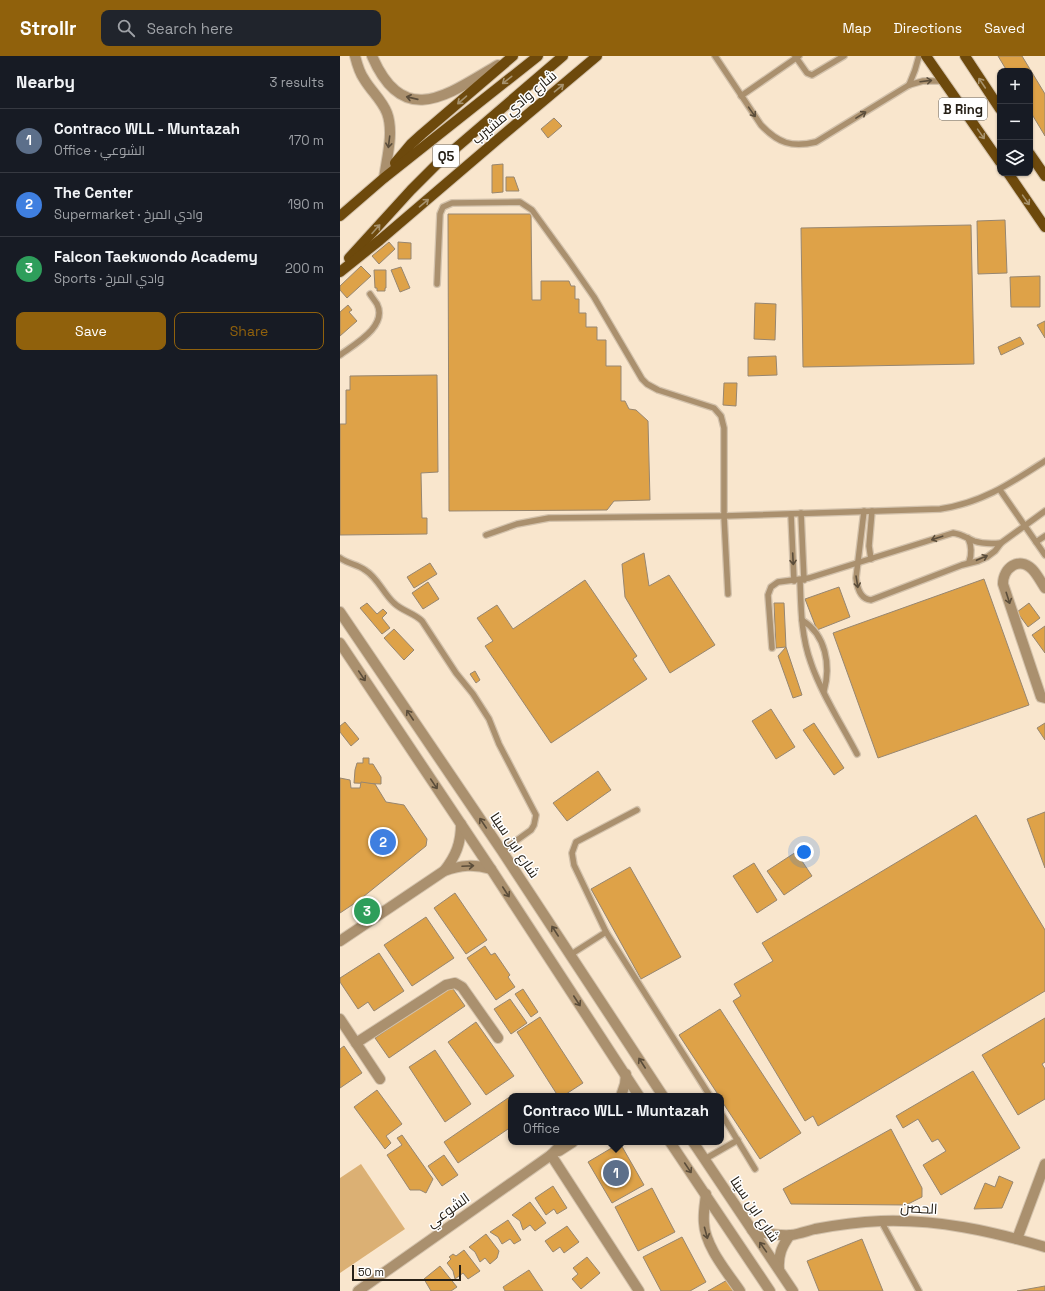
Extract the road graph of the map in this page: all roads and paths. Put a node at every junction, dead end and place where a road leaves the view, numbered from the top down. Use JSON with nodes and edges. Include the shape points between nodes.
{"nodes":[{"id":1,"x":354,"y":56,"type":"edge"},
{"id":2,"x":372,"y":56,"type":"edge"},
{"id":3,"x":538,"y":56,"type":"edge"},
{"id":4,"x":564,"y":56,"type":"edge"},
{"id":5,"x":597,"y":56,"type":"edge"},
{"id":6,"x":715,"y":56,"type":"edge"},
{"id":7,"x":844,"y":56,"type":"edge"},
{"id":8,"x":919,"y":56,"type":"edge"},
{"id":9,"x":926,"y":56,"type":"edge"},
{"id":10,"x":965,"y":56,"type":"edge"},
{"id":11,"x":512,"y":57,"type":"edge"},
{"id":12,"x":797,"y":57,"type":"edge"},
{"id":13,"x":944,"y":80,"type":"junction"},
{"id":14,"x":909,"y":85,"type":"junction"},
{"id":15,"x":740,"y":96,"type":"junction"},
{"id":16,"x":997,"y":104,"type":"edge"},
{"id":17,"x":997,"y":158,"type":"edge"},
{"id":18,"x":1033,"y":158,"type":"edge"},
{"id":19,"x":1044,"y":172,"type":"edge"},
{"id":20,"x":1010,"y":176,"type":"edge"},
{"id":21,"x":384,"y":178,"type":"junction"},
{"id":22,"x":340,"y":216,"type":"edge"},
{"id":23,"x":1045,"y":227,"type":"edge"},
{"id":24,"x":340,"y":268,"type":"edge"},
{"id":25,"x":340,"y":272,"type":"edge"},
{"id":26,"x":437,"y":284,"type":"dead end"},
{"id":27,"x":370,"y":294,"type":"dead end"},
{"id":28,"x":340,"y":355,"type":"edge"},
{"id":29,"x":1045,"y":461,"type":"edge"},
{"id":30,"x":1000,"y":490,"type":"junction"},
{"id":31,"x":864,"y":511,"type":"junction"},
{"id":32,"x":872,"y":511,"type":"junction"},
{"id":33,"x":1045,"y":511,"type":"edge"},
{"id":34,"x":801,"y":513,"type":"junction"},
{"id":35,"x":792,"y":514,"type":"junction"},
{"id":36,"x":724,"y":516,"type":"junction"},
{"id":37,"x":1025,"y":526,"type":"junction"},
{"id":38,"x":486,"y":535,"type":"dead end"},
{"id":39,"x":1045,"y":536,"type":"edge"},
{"id":40,"x":968,"y":538,"type":"junction"},
{"id":41,"x":1036,"y":542,"type":"junction"},
{"id":42,"x":1001,"y":543,"type":"junction"},
{"id":43,"x":1044,"y":552,"type":"edge"},
{"id":44,"x":340,"y":558,"type":"edge"},
{"id":45,"x":871,"y":559,"type":"junction"},
{"id":46,"x":969,"y":562,"type":"junction"},
{"id":47,"x":858,"y":564,"type":"junction"},
{"id":48,"x":799,"y":580,"type":"junction"},
{"id":49,"x":1045,"y":588,"type":"edge"},
{"id":50,"x":728,"y":594,"type":"dead end"},
{"id":51,"x":340,"y":612,"type":"edge"},
{"id":52,"x":802,"y":620,"type":"junction"},
{"id":53,"x":340,"y":644,"type":"edge"},
{"id":54,"x":772,"y":648,"type":"dead end"},
{"id":55,"x":824,"y":691,"type":"junction"},
{"id":56,"x":1045,"y":698,"type":"edge"},
{"id":57,"x":857,"y":754,"type":"dead end"},
{"id":58,"x":637,"y":810,"type":"dead end"},
{"id":59,"x":461,"y":824,"type":"junction"},
{"id":60,"x":502,"y":851,"type":"junction"},
{"id":61,"x":491,"y":869,"type":"junction"},
{"id":62,"x":444,"y":872,"type":"junction"},
{"id":63,"x":606,"y":932,"type":"junction"},
{"id":64,"x":340,"y":941,"type":"edge"},
{"id":65,"x":570,"y":955,"type":"junction"},
{"id":66,"x":340,"y":1019,"type":"edge"},
{"id":67,"x":498,"y":1038,"type":"dead end"},
{"id":68,"x":356,"y":1042,"type":"junction"},
{"id":69,"x":626,"y":1074,"type":"junction"},
{"id":70,"x":380,"y":1080,"type":"dead end"},
{"id":71,"x":622,"y":1093,"type":"edge"},
{"id":72,"x":637,"y":1093,"type":"edge"},
{"id":73,"x":661,"y":1093,"type":"edge"},
{"id":74,"x":708,"y":1093,"type":"edge"},
{"id":75,"x":724,"y":1118,"type":"edge"},
{"id":76,"x":738,"y":1140,"type":"junction"},
{"id":77,"x":561,"y":1145,"type":"edge"},
{"id":78,"x":568,"y":1145,"type":"edge"},
{"id":79,"x":672,"y":1145,"type":"edge"},
{"id":80,"x":695,"y":1145,"type":"edge"},
{"id":81,"x":552,"y":1154,"type":"junction"},
{"id":82,"x":705,"y":1159,"type":"junction"},
{"id":83,"x":1045,"y":1164,"type":"edge"},
{"id":84,"x":755,"y":1169,"type":"dead end"},
{"id":85,"x":706,"y":1194,"type":"junction"},
{"id":86,"x":881,"y":1221,"type":"junction"},
{"id":87,"x":752,"y":1230,"type":"junction"},
{"id":88,"x":790,"y":1235,"type":"junction"},
{"id":89,"x":1017,"y":1239,"type":"junction"},
{"id":90,"x":1045,"y":1247,"type":"edge"},
{"id":91,"x":778,"y":1269,"type":"junction"},
{"id":92,"x":371,"y":1287,"type":"edge"},
{"id":93,"x":358,"y":1291,"type":"edge"},
{"id":94,"x":639,"y":1291,"type":"edge"},
{"id":95,"x":740,"y":1291,"type":"edge"},
{"id":96,"x":770,"y":1291,"type":"edge"},
{"id":97,"x":793,"y":1291,"type":"edge"},
{"id":98,"x":919,"y":1291,"type":"edge"}],
"edges":[{"from":1,"to":21,"type":"street","one_way":true,"via":[[364,80],[386,112],[389,123]]},
{"from":11,"to":2,"type":"street","one_way":true,"via":[[450,93],[420,100],[402,96],[395,91],[381,74]]},
{"from":3,"to":21,"type":"main road","name":"شارع وادي مشيرب","number":"Q5","one_way":true},
{"from":24,"to":4,"type":"main road","name":"شارع وادي مشيرب","number":"Q5","one_way":true,"via":[[436,165]]},
{"from":25,"to":5,"type":"main road","name":"شارع وادي مشيرب","one_way":true},
{"from":6,"to":15,"type":"lane"},
{"from":7,"to":12,"type":"lane","via":[[812,76],[807,73]]},
{"from":8,"to":14,"type":"lane"},
{"from":9,"to":13,"type":"main road","number":"B Ring"},
{"from":16,"to":10,"type":"main road","number":"B Ring","one_way":true},
{"from":11,"to":21,"type":"main road","one_way":true,"via":[[422,134]]},
{"from":12,"to":15,"type":"lane"},
{"from":14,"to":13,"type":"lane","one_way":true},
{"from":13,"to":17,"type":"main road","number":"B Ring","one_way":true},
{"from":15,"to":14,"type":"lane","one_way":true,"via":[[769,134],[780,141],[804,145],[827,136]]},
{"from":18,"to":19,"type":"main road"},
{"from":20,"to":23,"type":"main road","one_way":true},
{"from":21,"to":22,"type":"main road","name":"شارع وادي مشيرب","number":"Q5"},
{"from":26,"to":36,"type":"lane","via":[[440,214],[443,207],[452,203],[520,202],[532,210],[594,297],[642,379],[658,390],[714,408],[721,416],[724,428]]},
{"from":27,"to":28,"type":"lane","via":[[378,305],[377,323],[374,329]]},
{"from":29,"to":30,"type":"lane"},
{"from":30,"to":32,"type":"lane","via":[[956,507]]},
{"from":30,"to":37,"type":"lane"},
{"from":31,"to":32,"type":"lane"},
{"from":31,"to":34,"type":"lane"},
{"from":31,"to":47,"type":"lane"},
{"from":32,"to":45,"type":"lane","via":[[869,546]]},
{"from":33,"to":37,"type":"lane"},
{"from":34,"to":35,"type":"lane"},
{"from":34,"to":48,"type":"lane"},
{"from":35,"to":36,"type":"lane"},
{"from":35,"to":48,"type":"lane","one_way":true},
{"from":36,"to":38,"type":"lane","via":[[549,518],[517,524]]},
{"from":36,"to":50,"type":"lane"},
{"from":37,"to":41,"type":"lane"},
{"from":37,"to":42,"type":"lane"},
{"from":39,"to":41,"type":"lane"},
{"from":40,"to":42,"type":"lane","via":[[984,543]]},
{"from":40,"to":45,"type":"lane","one_way":true,"via":[[953,533]]},
{"from":40,"to":46,"type":"lane","via":[[972,548]]},
{"from":41,"to":43,"type":"lane"},
{"from":46,"to":42,"type":"lane","one_way":true,"via":[[987,557]]},
{"from":44,"to":60,"type":"lane","via":[[366,570],[392,601],[422,621],[489,719],[499,744],[536,815],[531,830]]},
{"from":45,"to":47,"type":"lane"},
{"from":47,"to":46,"type":"lane","one_way":true,"via":[[858,587],[864,598],[871,600]]},
{"from":47,"to":48,"type":"lane"},
{"from":48,"to":52,"type":"lane"},
{"from":48,"to":54,"type":"lane","via":[[778,582],[771,587],[768,595]]},
{"from":49,"to":56,"type":"street","one_way":true,"via":[[1032,568],[1022,564],[1012,566],[1004,573],[1003,584],[1041,697]]},
{"from":60,"to":51,"type":"street","name":"شارع ابن سينا","one_way":true},
{"from":52,"to":55,"type":"lane","via":[[811,664]]},
{"from":52,"to":55,"type":"lane","via":[[813,629],[822,643],[827,667]]},
{"from":53,"to":59,"type":"street","one_way":true},
{"from":55,"to":57,"type":"lane"},
{"from":58,"to":63,"type":"lane","via":[[576,842],[572,853],[574,865]]},
{"from":59,"to":61,"type":"street"},
{"from":59,"to":62,"type":"street","via":[[458,850]]},
{"from":65,"to":60,"type":"street","name":"شارع ابن سينا","one_way":true},
{"from":62,"to":61,"type":"street","one_way":true,"via":[[468,865]]},
{"from":61,"to":69,"type":"street","one_way":true},
{"from":62,"to":64,"type":"street"},
{"from":63,"to":65,"type":"lane"},
{"from":63,"to":74,"type":"lane"},
{"from":73,"to":65,"type":"street","name":"شارع ابن سينا","one_way":true},
{"from":66,"to":68,"type":"street"},
{"from":67,"to":68,"type":"street","via":[[462,987],[455,983],[446,985]]},
{"from":68,"to":70,"type":"street"},
{"from":69,"to":71,"type":"street"},
{"from":69,"to":72,"type":"street"},
{"from":75,"to":76,"type":"lane"},
{"from":76,"to":82,"type":"lane"},
{"from":76,"to":84,"type":"lane"},
{"from":77,"to":81,"type":"street","name":"الشوعي"},
{"from":78,"to":81,"type":"street","name":"الشوعي"},
{"from":79,"to":85,"type":"street","one_way":true},
{"from":80,"to":82,"type":"street","name":"شارع ابن سينا"},
{"from":81,"to":92,"type":"street","name":"الشوعي"},
{"from":81,"to":94,"type":"street"},
{"from":82,"to":87,"type":"street","name":"شارع ابن سينا"},
{"from":83,"to":89,"type":"street"},
{"from":85,"to":95,"type":"street","one_way":true,"via":[[705,1233]]},
{"from":85,"to":96,"type":"street"},
{"from":86,"to":88,"type":"street","name":"الحصن","via":[[835,1225]]},
{"from":86,"to":89,"type":"street","name":"الحصن","via":[[950,1224]]},
{"from":86,"to":98,"type":"lane"},
{"from":87,"to":88,"type":"street","name":"الحصن"},
{"from":91,"to":87,"type":"street","name":"شارع ابن سينا","one_way":true},
{"from":88,"to":91,"type":"street","via":[[780,1251]]},
{"from":89,"to":90,"type":"street","name":"الحصن"},
{"from":91,"to":97,"type":"street","name":"شارع ابن سينا"},
{"from":92,"to":93,"type":"street","name":"الشوعي"}]}
